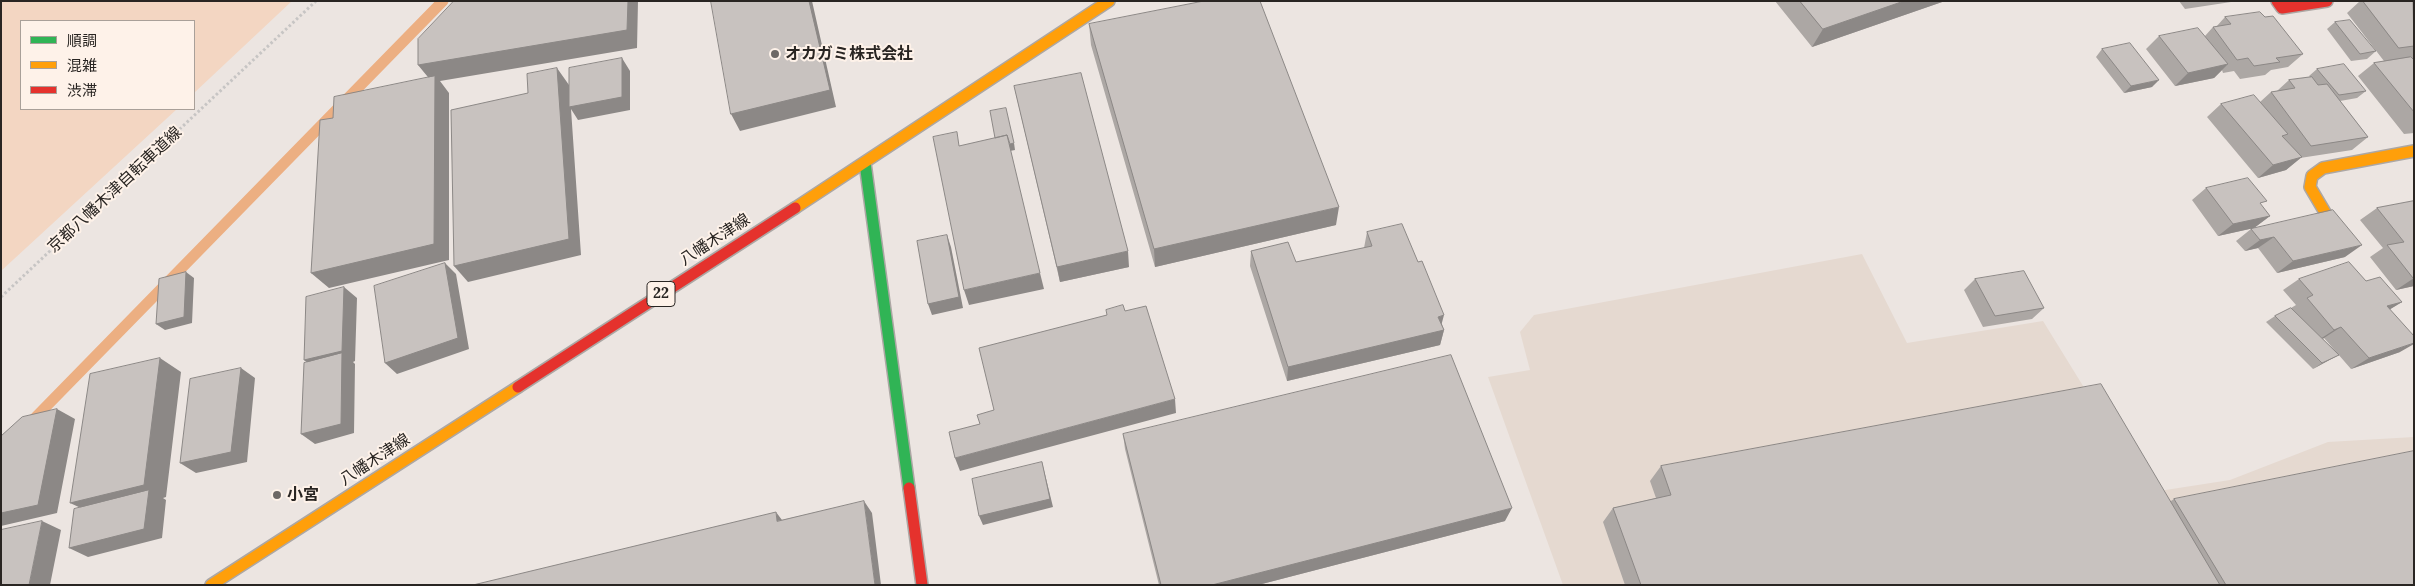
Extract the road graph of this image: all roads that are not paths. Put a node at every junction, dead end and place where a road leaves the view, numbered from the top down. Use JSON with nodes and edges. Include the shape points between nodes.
{"nodes":[{"id":1,"x":1109,"y":1,"type":"edge"},
{"id":2,"x":2277,"y":1,"type":"edge"},
{"id":3,"x":2327,"y":1,"type":"edge"},
{"id":4,"x":2414,"y":151,"type":"edge"},
{"id":5,"x":865,"y":163,"type":"junction"},
{"id":6,"x":2326,"y":214,"type":"edge"},
{"id":7,"x":211,"y":585,"type":"edge"},
{"id":8,"x":922,"y":585,"type":"edge"}],
"edges":[{"from":1,"to":5,"type":"main road","name":"八幡木津線","number":"22"},
{"from":2,"to":3,"type":"main road","via":[[2282,8]]},
{"from":4,"to":6,"type":"main road","via":[[2323,168],[2312,176],[2310,187]]},
{"from":5,"to":7,"type":"main road","name":"八幡木津線","number":"22"},
{"from":5,"to":8,"type":"main road"}]}
